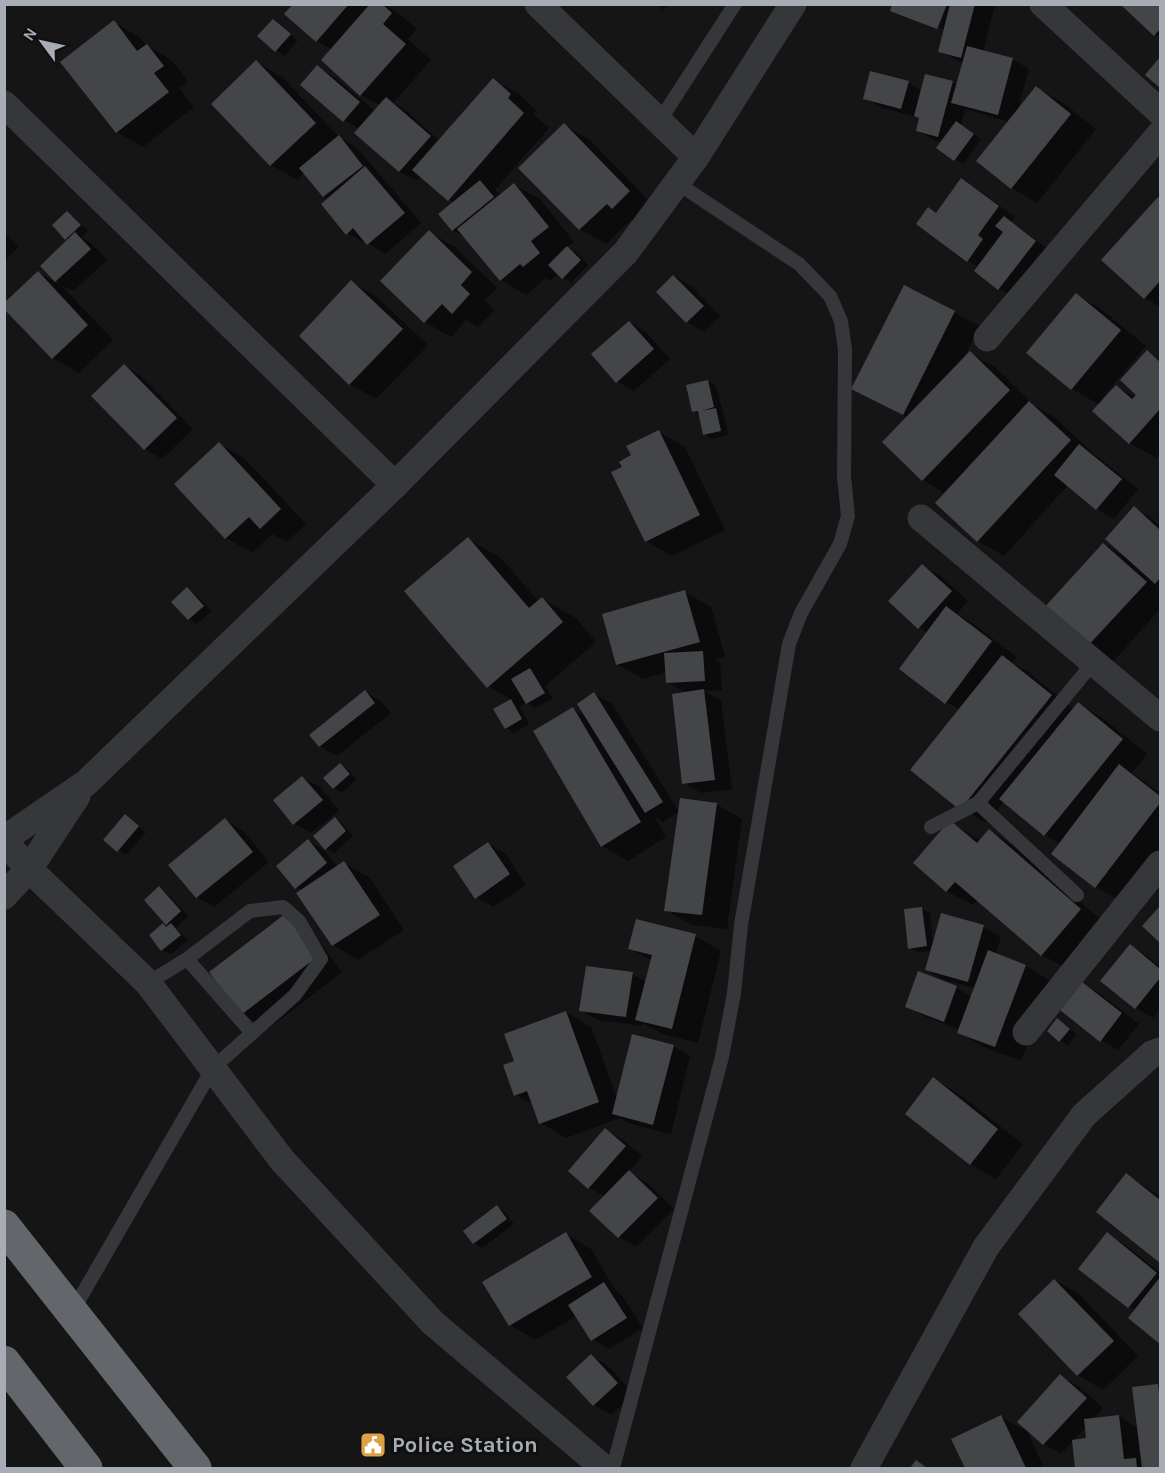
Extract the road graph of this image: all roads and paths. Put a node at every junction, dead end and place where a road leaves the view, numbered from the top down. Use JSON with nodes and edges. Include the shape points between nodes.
{"nodes":[{"id":1,"x":538,"y":4,"type":"edge"},
{"id":2,"x":735,"y":4,"type":"edge"},
{"id":3,"x":794,"y":4,"type":"edge"},
{"id":4,"x":1043,"y":4,"type":"edge"},
{"id":5,"x":4,"y":104,"type":"edge"},
{"id":6,"x":1161,"y":112,"type":"edge"},
{"id":7,"x":659,"y":122,"type":"junction"},
{"id":8,"x":1161,"y":135,"type":"edge"},
{"id":9,"x":696,"y":157,"type":"junction"},
{"id":10,"x":677,"y":183,"type":"junction"},
{"id":11,"x":987,"y":338,"type":"dead end"},
{"id":12,"x":395,"y":485,"type":"junction"},
{"id":13,"x":921,"y":518,"type":"dead end"},
{"id":14,"x":1093,"y":663,"type":"junction"},
{"id":15,"x":1161,"y":718,"type":"edge"},
{"id":16,"x":86,"y":783,"type":"junction"},
{"id":17,"x":978,"y":803,"type":"junction"},
{"id":18,"x":931,"y":826,"type":"dead end"},
{"id":19,"x":4,"y":840,"type":"edge"},
{"id":20,"x":1161,"y":864,"type":"edge"},
{"id":21,"x":29,"y":869,"type":"junction"},
{"id":22,"x":1077,"y":895,"type":"dead end"},
{"id":23,"x":4,"y":896,"type":"edge"},
{"id":24,"x":187,"y":959,"type":"junction"},
{"id":25,"x":148,"y":983,"type":"junction"},
{"id":26,"x":1026,"y":1032,"type":"dead end"},
{"id":27,"x":252,"y":1033,"type":"junction"},
{"id":28,"x":1158,"y":1056,"type":"edge"},
{"id":29,"x":213,"y":1068,"type":"junction"},
{"id":30,"x":4,"y":1226,"type":"edge"},
{"id":31,"x":72,"y":1312,"type":"junction"},
{"id":32,"x":4,"y":1362,"type":"edge"},
{"id":33,"x":86,"y":1468,"type":"edge"},
{"id":34,"x":195,"y":1468,"type":"edge"},
{"id":35,"x":604,"y":1468,"type":"edge"},
{"id":36,"x":613,"y":1468,"type":"edge"},
{"id":37,"x":864,"y":1468,"type":"edge"}],
"edges":[{"from":1,"to":7,"type":"street"},
{"from":2,"to":7,"type":"lane"},
{"from":3,"to":9,"type":"street"},
{"from":4,"to":6,"type":"street"},
{"from":5,"to":12,"type":"street"},
{"from":7,"to":9,"type":"street"},
{"from":8,"to":11,"type":"street"},
{"from":9,"to":10,"type":"street"},
{"from":10,"to":12,"type":"street","via":[[626,252]]},
{"from":10,"to":36,"type":"lane","via":[[798,264],[830,296],[841,321],[844,350],[844,477],[848,516],[840,544],[801,613],[789,644],[722,1057]]},
{"from":12,"to":16,"type":"street"},
{"from":13,"to":14,"type":"street"},
{"from":14,"to":15,"type":"street"},
{"from":14,"to":17,"type":"lane"},
{"from":16,"to":19,"type":"street"},
{"from":16,"to":21,"type":"street"},
{"from":17,"to":18,"type":"lane"},
{"from":17,"to":22,"type":"lane"},
{"from":19,"to":21,"type":"street"},
{"from":20,"to":26,"type":"street"},
{"from":21,"to":23,"type":"street"},
{"from":21,"to":25,"type":"street"},
{"from":24,"to":25,"type":"lane"},
{"from":24,"to":27,"type":"lane"},
{"from":24,"to":27,"type":"lane","via":[[250,911],[284,907],[299,921],[321,959],[294,995]]},
{"from":25,"to":29,"type":"street"},
{"from":27,"to":29,"type":"lane"},
{"from":28,"to":37,"type":"street","via":[[1084,1115],[986,1247]]},
{"from":29,"to":31,"type":"lane"},
{"from":29,"to":35,"type":"street","via":[[282,1160],[433,1323]]},
{"from":30,"to":31,"type":"highway"},
{"from":31,"to":34,"type":"highway"},
{"from":32,"to":33,"type":"highway"}]}
